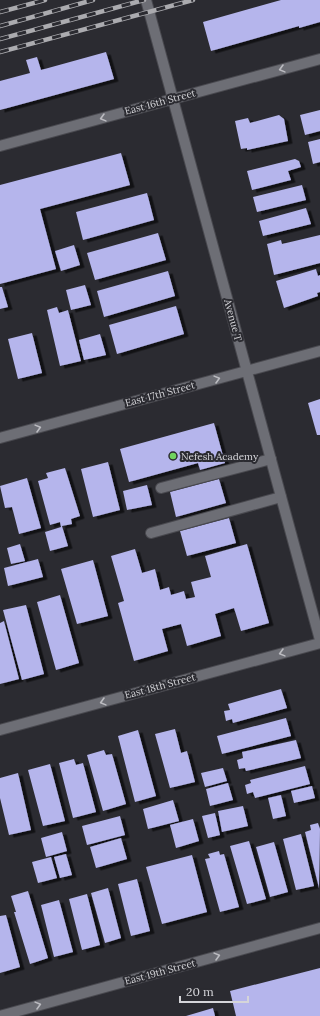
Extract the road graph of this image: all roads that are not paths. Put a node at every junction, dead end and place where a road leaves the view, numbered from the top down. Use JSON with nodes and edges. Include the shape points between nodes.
{"nodes":[{"id":1,"x":146,"y":0,"type":"edge"},
{"id":2,"x":320,"y":59,"type":"edge"},
{"id":3,"x":173,"y":99,"type":"junction"},
{"id":4,"x":0,"y":146,"type":"edge"},
{"id":5,"x":320,"y":351,"type":"edge"},
{"id":6,"x":247,"y":371,"type":"junction"},
{"id":7,"x":0,"y":438,"type":"edge"},
{"id":8,"x":271,"y":459,"type":"junction"},
{"id":9,"x":161,"y":488,"type":"dead end"},
{"id":10,"x":281,"y":497,"type":"junction"},
{"id":11,"x":151,"y":532,"type":"dead end"},
{"id":12,"x":320,"y":640,"type":"edge"},
{"id":13,"x":320,"y":643,"type":"edge"},
{"id":14,"x":0,"y":730,"type":"edge"},
{"id":15,"x":320,"y":928,"type":"edge"},
{"id":16,"x":0,"y":1016,"type":"edge"}],
"edges":[{"from":1,"to":3,"type":"street","name":"Avenue T"},
{"from":2,"to":3,"type":"street","name":"East 16th Street","one_way":true},
{"from":3,"to":4,"type":"street","name":"East 16th Street","one_way":true},
{"from":3,"to":6,"type":"street","name":"Avenue T"},
{"from":5,"to":6,"type":"street","name":"East 17th Street"},
{"from":7,"to":6,"type":"street","name":"East 17th Street","one_way":true},
{"from":6,"to":8,"type":"street","name":"Avenue T"},
{"from":8,"to":9,"type":"street"},
{"from":8,"to":10,"type":"street","name":"Avenue T"},
{"from":10,"to":11,"type":"street"},
{"from":10,"to":12,"type":"street","name":"Avenue T"},
{"from":13,"to":14,"type":"street","name":"East 18th Street","one_way":true},
{"from":16,"to":15,"type":"street","name":"East 19th Street","one_way":true}]}
